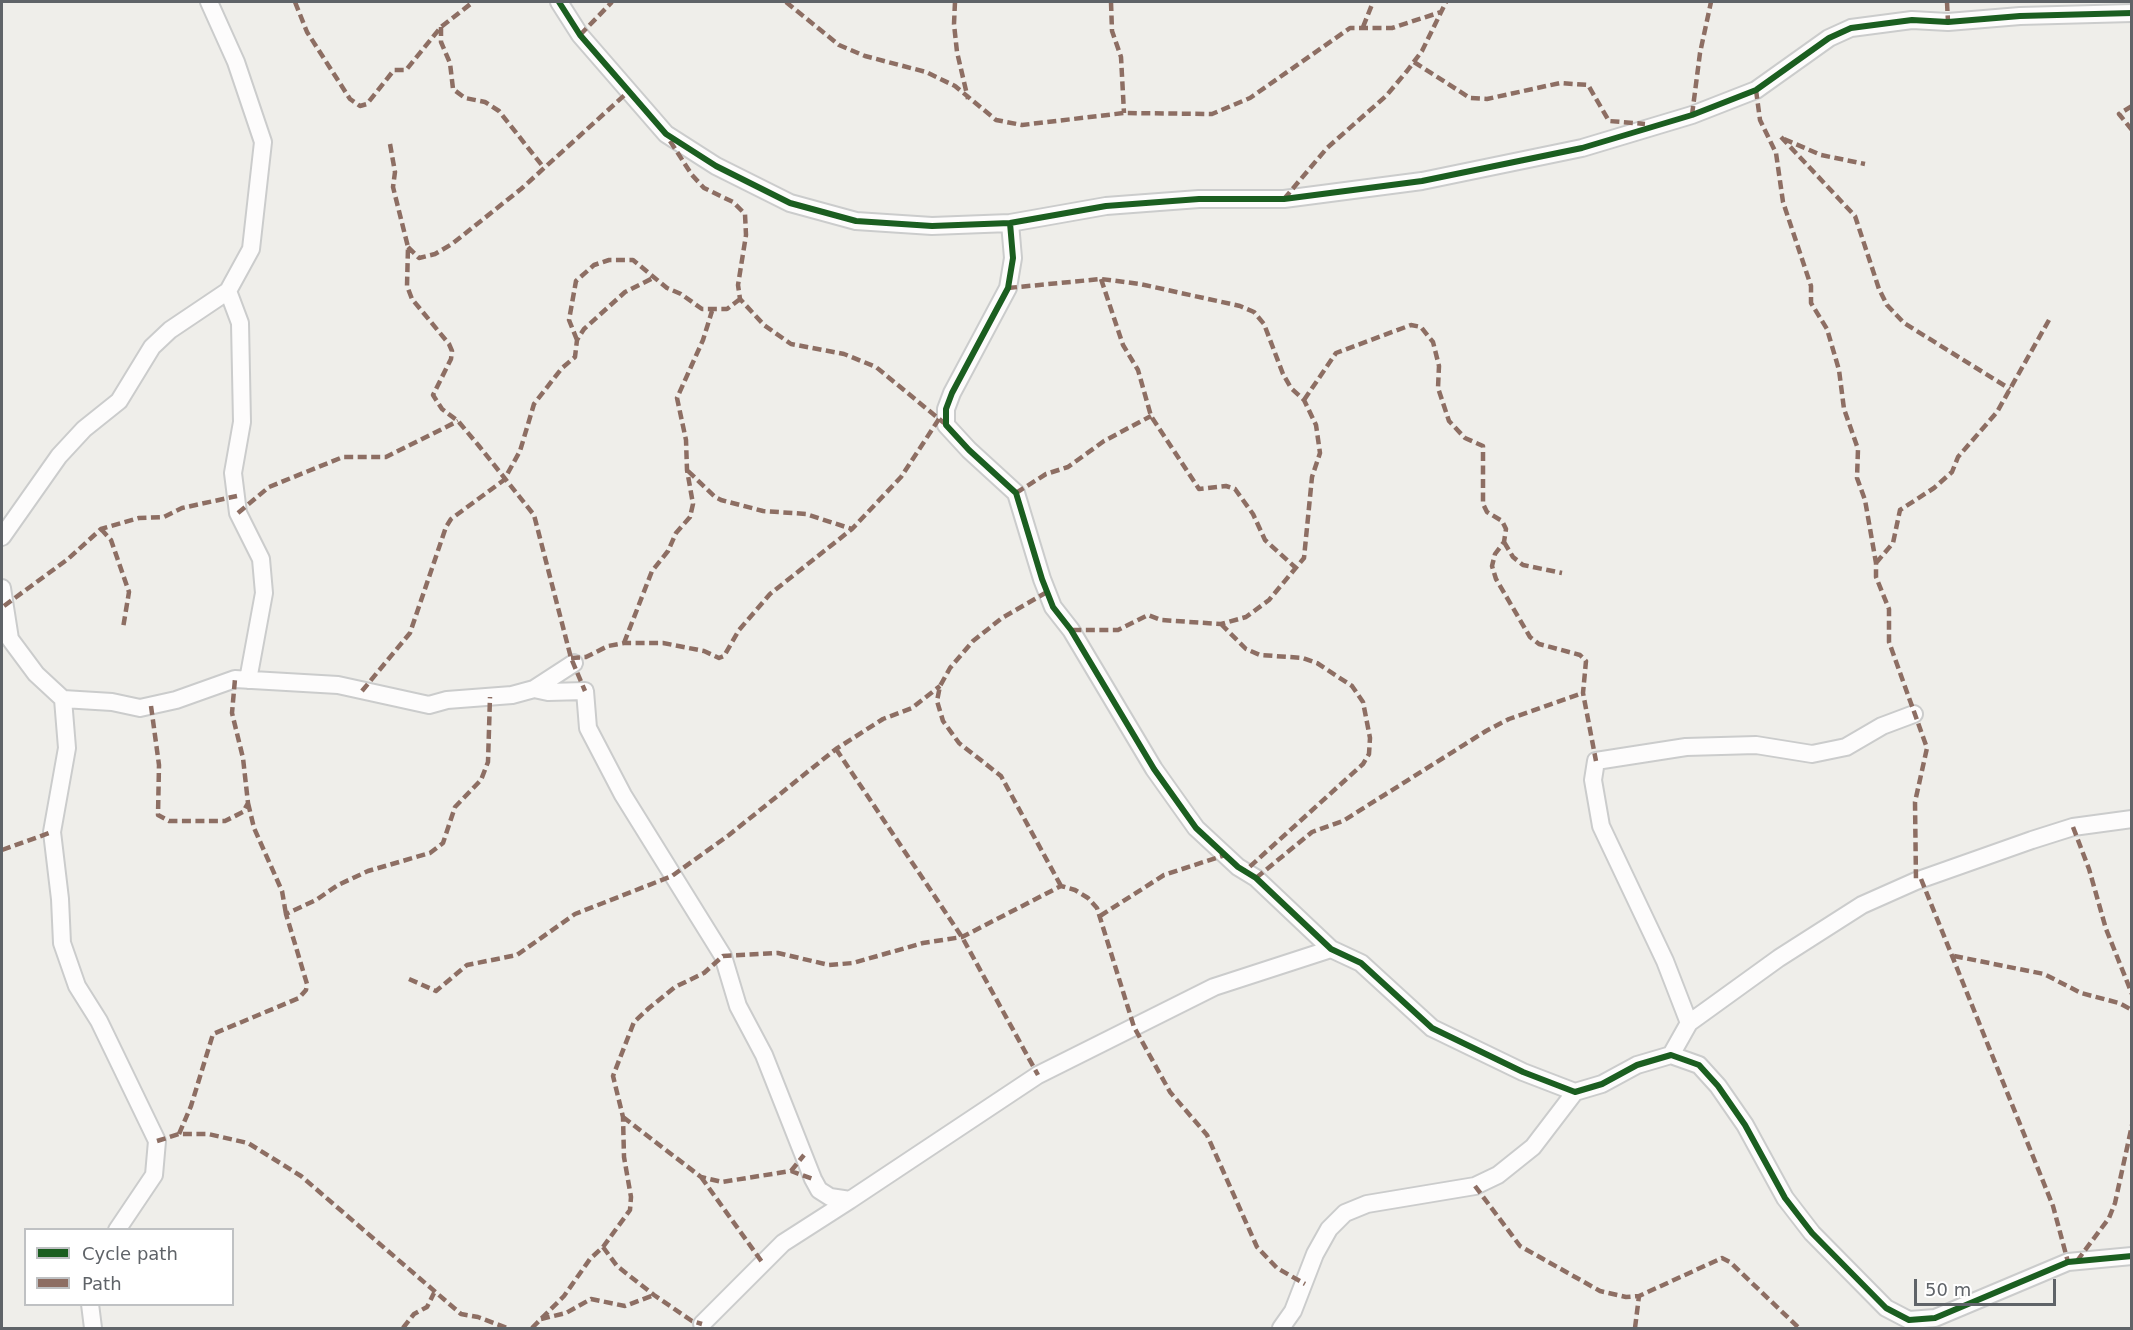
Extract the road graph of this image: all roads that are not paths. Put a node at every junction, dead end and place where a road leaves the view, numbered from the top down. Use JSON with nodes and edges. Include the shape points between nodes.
{"nodes":[{"id":1,"x":209,"y":2,"type":"edge"},
{"id":2,"x":560,"y":2,"type":"edge"},
{"id":3,"x":2132,"y":13,"type":"edge"},
{"id":4,"x":1010,"y":223,"type":"junction"},
{"id":5,"x":228,"y":291,"type":"junction"},
{"id":6,"x":2,"y":537,"type":"edge"},
{"id":7,"x":2,"y":588,"type":"edge"},
{"id":8,"x":574,"y":663,"type":"dead end"},
{"id":9,"x":248,"y":680,"type":"junction"},
{"id":10,"x":534,"y":688,"type":"junction"},
{"id":11,"x":63,"y":699,"type":"junction"},
{"id":12,"x":1914,"y":714,"type":"dead end"},
{"id":13,"x":2132,"y":819,"type":"edge"},
{"id":14,"x":1331,"y":949,"type":"junction"},
{"id":15,"x":1689,"y":1023,"type":"junction"},
{"id":16,"x":1671,"y":1055,"type":"junction"},
{"id":17,"x":1575,"y":1092,"type":"junction"},
{"id":18,"x":850,"y":1200,"type":"junction"},
{"id":19,"x":118,"y":1228,"type":"edge"},
{"id":20,"x":2132,"y":1256,"type":"edge"},
{"id":21,"x":90,"y":1306,"type":"edge"},
{"id":22,"x":702,"y":1324,"type":"dead end"},
{"id":23,"x":1902,"y":1324,"type":"edge"},
{"id":24,"x":93,"y":1329,"type":"edge"},
{"id":25,"x":1281,"y":1329,"type":"edge"}],
"edges":[{"from":1,"to":5,"type":"street","via":[[236,62],[263,142],[251,249]]},
{"from":2,"to":4,"type":"street","via":[[580,35],[666,134],[716,166],[789,203],[856,221],[932,226]]},
{"from":3,"to":4,"type":"street","via":[[1948,22],[1912,20],[1851,28],[1829,38],[1756,90],[1692,115],[1581,148],[1422,182],[1284,199],[1199,199],[1106,206]]},
{"from":4,"to":14,"type":"street","via":[[1013,258],[1008,288],[952,393],[946,425],[1016,493],[1053,606],[1154,769],[1196,828]]},
{"from":5,"to":6,"type":"street","via":[[170,330],[152,347],[119,401],[84,429],[59,456]]},
{"from":5,"to":9,"type":"street","via":[[240,323],[242,422],[233,473],[238,513],[261,559],[264,593]]},
{"from":7,"to":11,"type":"street","via":[[10,639],[36,674]]},
{"from":8,"to":10,"type":"street"},
{"from":9,"to":10,"type":"street","via":[[338,686],[429,705],[512,695]]},
{"from":9,"to":11,"type":"street","via":[[235,679],[141,708]]},
{"from":10,"to":18,"type":"street","via":[[548,692],[585,690],[588,728],[623,795],[723,956],[738,1006],[764,1055],[813,1179],[819,1190],[830,1197]]},
{"from":11,"to":19,"type":"street","via":[[67,748],[52,832],[62,943],[77,986],[99,1021],[157,1141],[154,1176]]},
{"from":12,"to":15,"type":"street","via":[[1882,726],[1846,747],[1812,754],[1756,745],[1596,761],[1593,780],[1601,826],[1665,961]]},
{"from":13,"to":15,"type":"street","via":[[2073,827],[2032,840],[1916,881],[1862,905]]},
{"from":14,"to":17,"type":"street","via":[[1361,963],[1432,1028]]},
{"from":14,"to":18,"type":"street","via":[[1214,987],[1038,1076]]},
{"from":15,"to":16,"type":"street"},
{"from":16,"to":17,"type":"street"},
{"from":16,"to":23,"type":"street","via":[[1699,1065],[1718,1086],[1745,1125],[1785,1198],[1812,1233]]},
{"from":17,"to":25,"type":"street","via":[[1533,1147],[1498,1175],[1475,1186],[1367,1204],[1345,1213],[1329,1229],[1315,1254],[1293,1311]]},
{"from":18,"to":22,"type":"street","via":[[783,1243]]},
{"from":20,"to":23,"type":"street","via":[[2068,1262],[1935,1318]]},
{"from":21,"to":24,"type":"street"}]}
